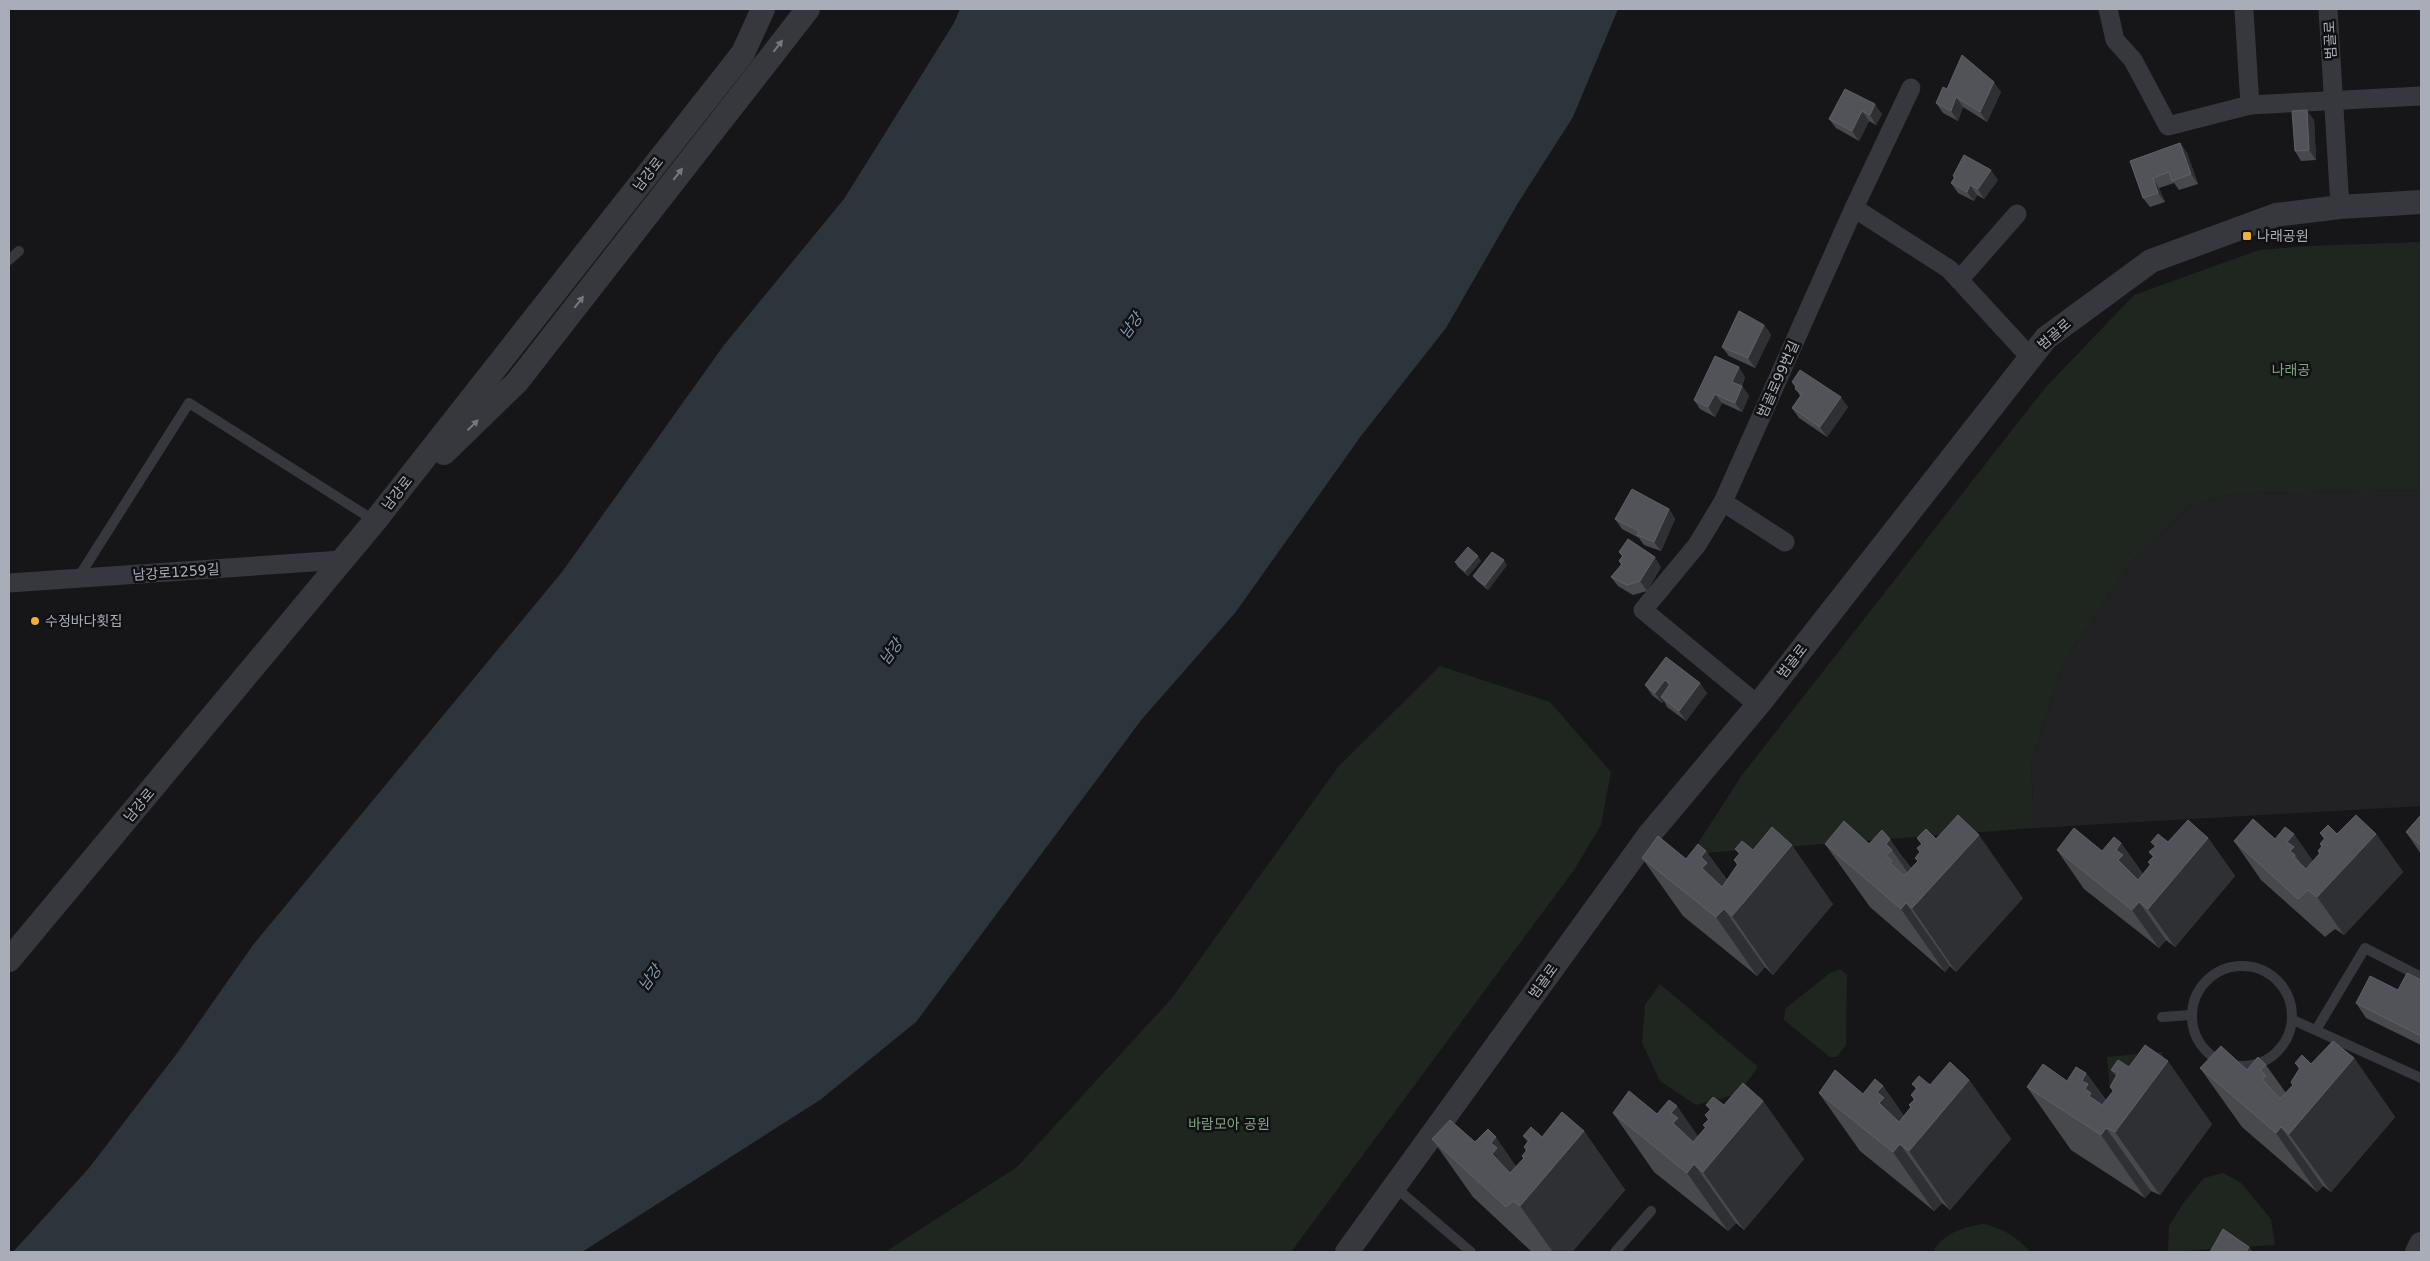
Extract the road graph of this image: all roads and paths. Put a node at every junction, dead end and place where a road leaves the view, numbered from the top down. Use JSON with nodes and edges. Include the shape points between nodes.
{"nodes":[{"id":1,"x":763,"y":9,"type":"edge"},
{"id":2,"x":808,"y":9,"type":"edge"},
{"id":3,"x":2108,"y":9,"type":"edge"},
{"id":4,"x":2328,"y":9,"type":"edge"},
{"id":5,"x":2244,"y":11,"type":"dead end"},
{"id":6,"x":1911,"y":88,"type":"dead end"},
{"id":7,"x":2421,"y":96,"type":"edge"},
{"id":8,"x":2333,"y":100,"type":"junction"},
{"id":9,"x":2250,"y":105,"type":"junction"},
{"id":10,"x":2421,"y":202,"type":"edge"},
{"id":11,"x":2340,"y":207,"type":"junction"},
{"id":12,"x":1854,"y":208,"type":"junction"},
{"id":13,"x":2017,"y":214,"type":"dead end"},
{"id":14,"x":19,"y":251,"type":"dead end"},
{"id":15,"x":9,"y":260,"type":"edge"},
{"id":16,"x":1959,"y":280,"type":"junction"},
{"id":17,"x":2030,"y":357,"type":"junction"},
{"id":18,"x":1724,"y":502,"type":"junction"},
{"id":19,"x":375,"y":520,"type":"junction"},
{"id":20,"x":1785,"y":542,"type":"dead end"},
{"id":21,"x":342,"y":560,"type":"junction"},
{"id":22,"x":78,"y":578,"type":"junction"},
{"id":23,"x":9,"y":583,"type":"edge"},
{"id":24,"x":1758,"y":705,"type":"junction"},
{"id":25,"x":9,"y":960,"type":"edge"},
{"id":26,"x":2421,"y":977,"type":"edge"},
{"id":27,"x":2191,"y":1015,"type":"junction"},
{"id":28,"x":2162,"y":1017,"type":"dead end"},
{"id":29,"x":2293,"y":1020,"type":"junction"},
{"id":30,"x":2316,"y":1030,"type":"junction"},
{"id":31,"x":2421,"y":1078,"type":"edge"},
{"id":32,"x":1394,"y":1186,"type":"junction"},
{"id":33,"x":1651,"y":1211,"type":"dead end"},
{"id":34,"x":2421,"y":1244,"type":"edge"},
{"id":35,"x":1347,"y":1252,"type":"edge"},
{"id":36,"x":1471,"y":1252,"type":"edge"},
{"id":37,"x":1615,"y":1252,"type":"edge"},
{"id":38,"x":2417,"y":1252,"type":"edge"}],
"edges":[{"from":1,"to":19,"type":"street","name":"남강로","via":[[743,53]]},
{"from":19,"to":2,"type":"street","one_way":true,"via":[[516,382]]},
{"from":3,"to":9,"type":"street","via":[[2115,40],[2133,60],[2168,126]]},
{"from":4,"to":8,"type":"street","name":"범골로"},
{"from":5,"to":9,"type":"street"},
{"from":6,"to":12,"type":"street","name":"범골로99번길"},
{"from":7,"to":8,"type":"street"},
{"from":8,"to":9,"type":"street"},
{"from":8,"to":11,"type":"street","name":"범골로"},
{"from":10,"to":11,"type":"street","name":"범골로"},
{"from":11,"to":17,"type":"street","name":"범골로","via":[[2276,215],[2151,261],[2046,338]]},
{"from":12,"to":16,"type":"street","via":[[1949,269]]},
{"from":12,"to":18,"type":"street","name":"범골로99번길"},
{"from":13,"to":16,"type":"street"},
{"from":14,"to":15,"type":"lane"},
{"from":16,"to":17,"type":"street"},
{"from":17,"to":24,"type":"street","name":"범골로"},
{"from":18,"to":20,"type":"street"},
{"from":18,"to":24,"type":"street","name":"범골로99번길","via":[[1697,545],[1643,610]]},
{"from":19,"to":21,"type":"street","name":"남강로"},
{"from":19,"to":22,"type":"lane","via":[[189,403]]},
{"from":21,"to":22,"type":"street","name":"남강로1259길"},
{"from":21,"to":25,"type":"street","name":"남강로"},
{"from":22,"to":23,"type":"street","name":"남강로1259길"},
{"from":24,"to":32,"type":"street","name":"범골로","via":[[1649,835]]},
{"from":26,"to":30,"type":"lane","via":[[2365,948]]},
{"from":27,"to":28,"type":"lane"},
{"from":27,"to":29,"type":"lane","via":[[2194,1032],[2202,1047],[2230,1065],[2248,1066],[2264,1061],[2278,1051],[2288,1037]]},
{"from":27,"to":29,"type":"lane","via":[[2197,992],[2214,974],[2228,967],[2244,965],[2260,968],[2274,977],[2288,996]]},
{"from":29,"to":30,"type":"lane"},
{"from":30,"to":31,"type":"lane"},
{"from":32,"to":35,"type":"street","name":"범골로"},
{"from":32,"to":36,"type":"lane"},
{"from":33,"to":37,"type":"lane"},
{"from":34,"to":38,"type":"street"}]}
